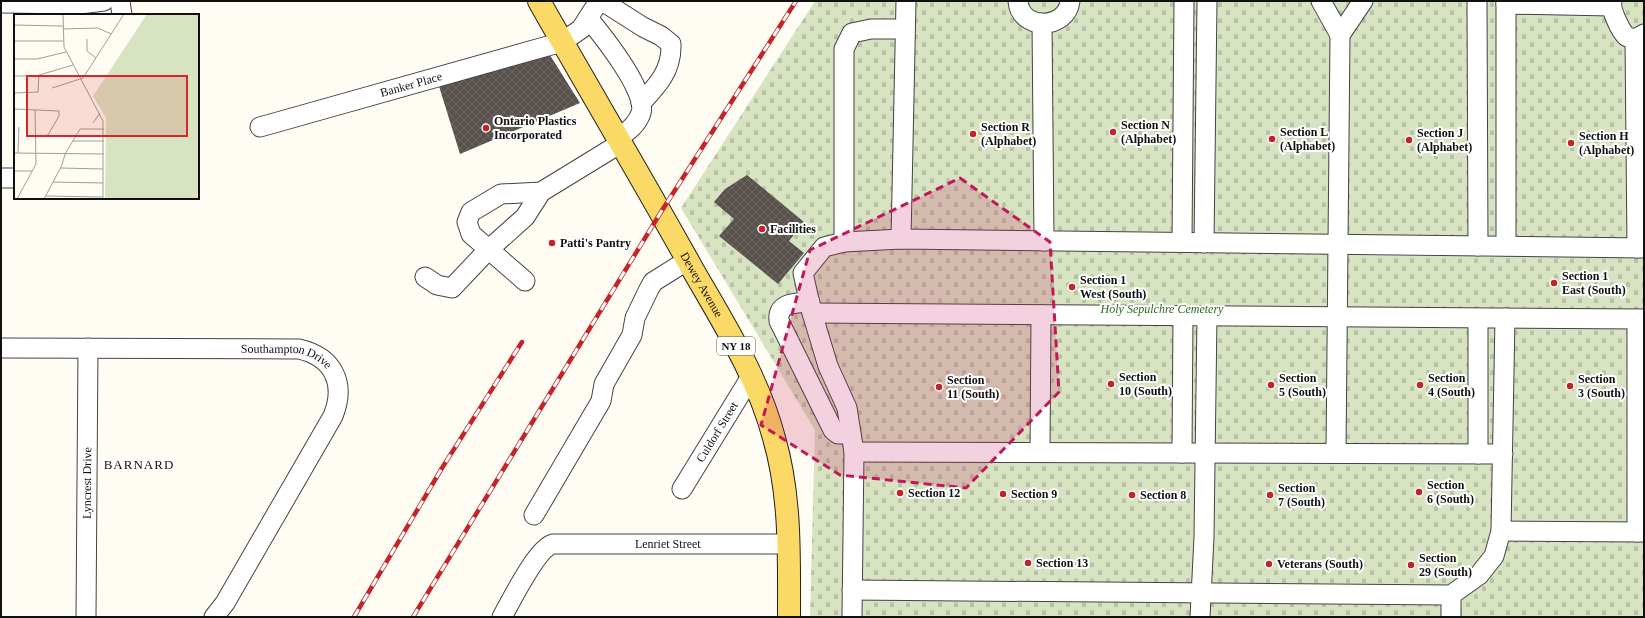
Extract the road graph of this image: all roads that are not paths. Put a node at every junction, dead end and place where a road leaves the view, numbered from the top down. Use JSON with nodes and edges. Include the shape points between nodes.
{"nodes":[{"id":1,"x":104,"y":1,"type":"edge"},
{"id":2,"x":120,"y":1,"type":"edge"},
{"id":3,"x":539,"y":1,"type":"edge"},
{"id":4,"x":599,"y":1,"type":"edge"},
{"id":5,"x":602,"y":1,"type":"edge"},
{"id":6,"x":906,"y":1,"type":"edge"},
{"id":7,"x":1018,"y":1,"type":"edge"},
{"id":8,"x":1070,"y":1,"type":"edge"},
{"id":9,"x":1184,"y":1,"type":"edge"},
{"id":10,"x":1206,"y":1,"type":"edge"},
{"id":11,"x":1321,"y":1,"type":"edge"},
{"id":12,"x":1363,"y":1,"type":"edge"},
{"id":13,"x":1477,"y":1,"type":"edge"},
{"id":14,"x":1506,"y":2,"type":"edge"},
{"id":15,"x":1,"y":3,"type":"edge"},
{"id":16,"x":1612,"y":3,"type":"edge"},
{"id":17,"x":122,"y":14,"type":"edge"},
{"id":18,"x":588,"y":18,"type":"junction"},
{"id":19,"x":1042,"y":23,"type":"junction"},
{"id":20,"x":905,"y":29,"type":"junction"},
{"id":21,"x":1340,"y":35,"type":"junction"},
{"id":22,"x":1640,"y":37,"type":"edge"},
{"id":23,"x":562,"y":42,"type":"junction"},
{"id":24,"x":641,"y":103,"type":"junction"},
{"id":25,"x":260,"y":127,"type":"dead end"},
{"id":26,"x":620,"y":140,"type":"junction"},
{"id":27,"x":1,"y":178,"type":"edge"},
{"id":28,"x":14,"y":178,"type":"edge"},
{"id":29,"x":541,"y":192,"type":"junction"},
{"id":30,"x":901,"y":239,"type":"junction"},
{"id":31,"x":1044,"y":241,"type":"junction"},
{"id":32,"x":844,"y":242,"type":"junction"},
{"id":33,"x":1182,"y":242,"type":"junction"},
{"id":34,"x":1204,"y":242,"type":"junction"},
{"id":35,"x":1339,"y":244,"type":"junction"},
{"id":36,"x":1478,"y":246,"type":"junction"},
{"id":37,"x":1506,"y":246,"type":"junction"},
{"id":38,"x":1640,"y":248,"type":"edge"},
{"id":39,"x":488,"y":250,"type":"junction"},
{"id":40,"x":688,"y":260,"type":"junction"},
{"id":41,"x":425,"y":277,"type":"dead end"},
{"id":42,"x":525,"y":280,"type":"dead end"},
{"id":43,"x":811,"y":308,"type":"junction"},
{"id":44,"x":1041,"y":315,"type":"junction"},
{"id":45,"x":1183,"y":316,"type":"junction"},
{"id":46,"x":1207,"y":316,"type":"junction"},
{"id":47,"x":1337,"y":317,"type":"junction"},
{"id":48,"x":1478,"y":318,"type":"junction"},
{"id":49,"x":1504,"y":318,"type":"junction"},
{"id":50,"x":1640,"y":319,"type":"edge"},
{"id":51,"x":1,"y":348,"type":"edge"},
{"id":52,"x":88,"y":348,"type":"junction"},
{"id":53,"x":752,"y":375,"type":"junction"},
{"id":54,"x":852,"y":443,"type":"junction"},
{"id":55,"x":1040,"y":452,"type":"junction"},
{"id":56,"x":1204,"y":452,"type":"junction"},
{"id":57,"x":1336,"y":452,"type":"junction"},
{"id":58,"x":1182,"y":453,"type":"junction"},
{"id":59,"x":1478,"y":454,"type":"junction"},
{"id":60,"x":1502,"y":454,"type":"junction"},
{"id":61,"x":682,"y":489,"type":"dead end"},
{"id":62,"x":534,"y":515,"type":"dead end"},
{"id":63,"x":1502,"y":531,"type":"junction"},
{"id":64,"x":1640,"y":532,"type":"edge"},
{"id":65,"x":789,"y":544,"type":"junction"},
{"id":66,"x":852,"y":590,"type":"junction"},
{"id":67,"x":1202,"y":592,"type":"junction"},
{"id":68,"x":1451,"y":595,"type":"junction"},
{"id":69,"x":86,"y":617,"type":"edge"},
{"id":70,"x":214,"y":617,"type":"edge"},
{"id":71,"x":502,"y":617,"type":"edge"},
{"id":72,"x":788,"y":617,"type":"edge"},
{"id":73,"x":852,"y":617,"type":"edge"},
{"id":74,"x":1200,"y":617,"type":"edge"},
{"id":75,"x":1451,"y":617,"type":"edge"}],
"edges":[{"from":1,"to":15,"type":"street","via":[[80,4]]},
{"from":2,"to":17,"type":"street"},
{"from":3,"to":23,"type":"main road","name":"Dewey Avenue","number":"NY 18"},
{"from":4,"to":18,"type":"street"},
{"from":5,"to":24,"type":"street","via":[[670,44],[669,66]]},
{"from":6,"to":20,"type":"street"},
{"from":7,"to":19,"type":"street","via":[[1028,19]]},
{"from":8,"to":19,"type":"street","via":[[1066,13],[1060,19],[1052,23]]},
{"from":9,"to":33,"type":"street"},
{"from":10,"to":34,"type":"street"},
{"from":11,"to":21,"type":"street"},
{"from":12,"to":21,"type":"street"},
{"from":13,"to":36,"type":"street"},
{"from":14,"to":16,"type":"street"},
{"from":14,"to":37,"type":"street"},
{"from":16,"to":22,"type":"street","via":[[1616,20],[1626,36]]},
{"from":18,"to":23,"type":"street","via":[[580,29]]},
{"from":18,"to":24,"type":"street","via":[[633,80]]},
{"from":19,"to":31,"type":"street"},
{"from":20,"to":30,"type":"street"},
{"from":20,"to":32,"type":"street","via":[[871,28],[852,33],[844,49]]},
{"from":21,"to":35,"type":"street"},
{"from":22,"to":38,"type":"street"},
{"from":23,"to":25,"type":"street","name":"Banker Place"},
{"from":23,"to":26,"type":"main road","name":"Dewey Avenue","number":"NY 18"},
{"from":24,"to":26,"type":"street","via":[[641,113],[632,128]]},
{"from":26,"to":29,"type":"street"},
{"from":26,"to":40,"type":"main road","name":"Dewey Avenue","number":"NY 18"},
{"from":27,"to":28,"type":"street"},
{"from":29,"to":39,"type":"street","via":[[525,217]]},
{"from":29,"to":39,"type":"street","via":[[501,194],[471,212],[467,222],[471,234]]},
{"from":30,"to":31,"type":"street"},
{"from":30,"to":32,"type":"street"},
{"from":31,"to":33,"type":"street"},
{"from":32,"to":43,"type":"street","via":[[824,247],[803,273]]},
{"from":33,"to":34,"type":"street"},
{"from":34,"to":35,"type":"street"},
{"from":35,"to":36,"type":"street"},
{"from":35,"to":47,"type":"street"},
{"from":36,"to":37,"type":"street"},
{"from":37,"to":38,"type":"street"},
{"from":39,"to":41,"type":"street","via":[[452,288],[437,285]]},
{"from":39,"to":42,"type":"street"},
{"from":40,"to":53,"type":"main road","name":"Dewey Avenue","number":"NY 18"},
{"from":40,"to":62,"type":"street","via":[[653,282],[635,318],[632,335],[604,384],[601,401]]},
{"from":43,"to":44,"type":"street"},
{"from":43,"to":54,"type":"street","via":[[828,366],[847,408]]},
{"from":43,"to":54,"type":"street","via":[[791,303],[782,308],[778,315],[779,321],[833,430]]},
{"from":44,"to":45,"type":"street"},
{"from":44,"to":55,"type":"street"},
{"from":45,"to":46,"type":"street"},
{"from":45,"to":58,"type":"street"},
{"from":46,"to":47,"type":"street"},
{"from":46,"to":56,"type":"street"},
{"from":47,"to":48,"type":"street"},
{"from":47,"to":57,"type":"street"},
{"from":48,"to":49,"type":"street"},
{"from":48,"to":59,"type":"street"},
{"from":49,"to":50,"type":"street"},
{"from":49,"to":60,"type":"street"},
{"from":50,"to":64,"type":"street"},
{"from":51,"to":52,"type":"street","name":"Southampton Drive"},
{"from":52,"to":69,"type":"street","name":"Lyncrest Drive"},
{"from":52,"to":70,"type":"street","name":"Southampton Drive","via":[[299,349],[320,356],[336,376],[339,400],[333,416],[225,603]]},
{"from":53,"to":61,"type":"street","name":"Culdorf Street"},
{"from":53,"to":65,"type":"main road","name":"Dewey Avenue","number":"NY 18","via":[[766,410],[781,468]]},
{"from":54,"to":55,"type":"street"},
{"from":54,"to":66,"type":"street"},
{"from":55,"to":58,"type":"street"},
{"from":56,"to":57,"type":"street"},
{"from":56,"to":58,"type":"street"},
{"from":56,"to":67,"type":"street"},
{"from":57,"to":59,"type":"street"},
{"from":59,"to":60,"type":"street"},
{"from":60,"to":63,"type":"street"},
{"from":63,"to":64,"type":"street"},
{"from":63,"to":68,"type":"street","via":[[1494,556],[1479,575]]},
{"from":65,"to":71,"type":"street","name":"Lenriet Street","via":[[547,546],[538,555]]},
{"from":65,"to":72,"type":"main road","name":"Dewey Avenue","number":"NY 18"},
{"from":66,"to":67,"type":"street"},
{"from":66,"to":73,"type":"street"},
{"from":67,"to":68,"type":"street"},
{"from":67,"to":74,"type":"street"},
{"from":68,"to":75,"type":"street"}]}
